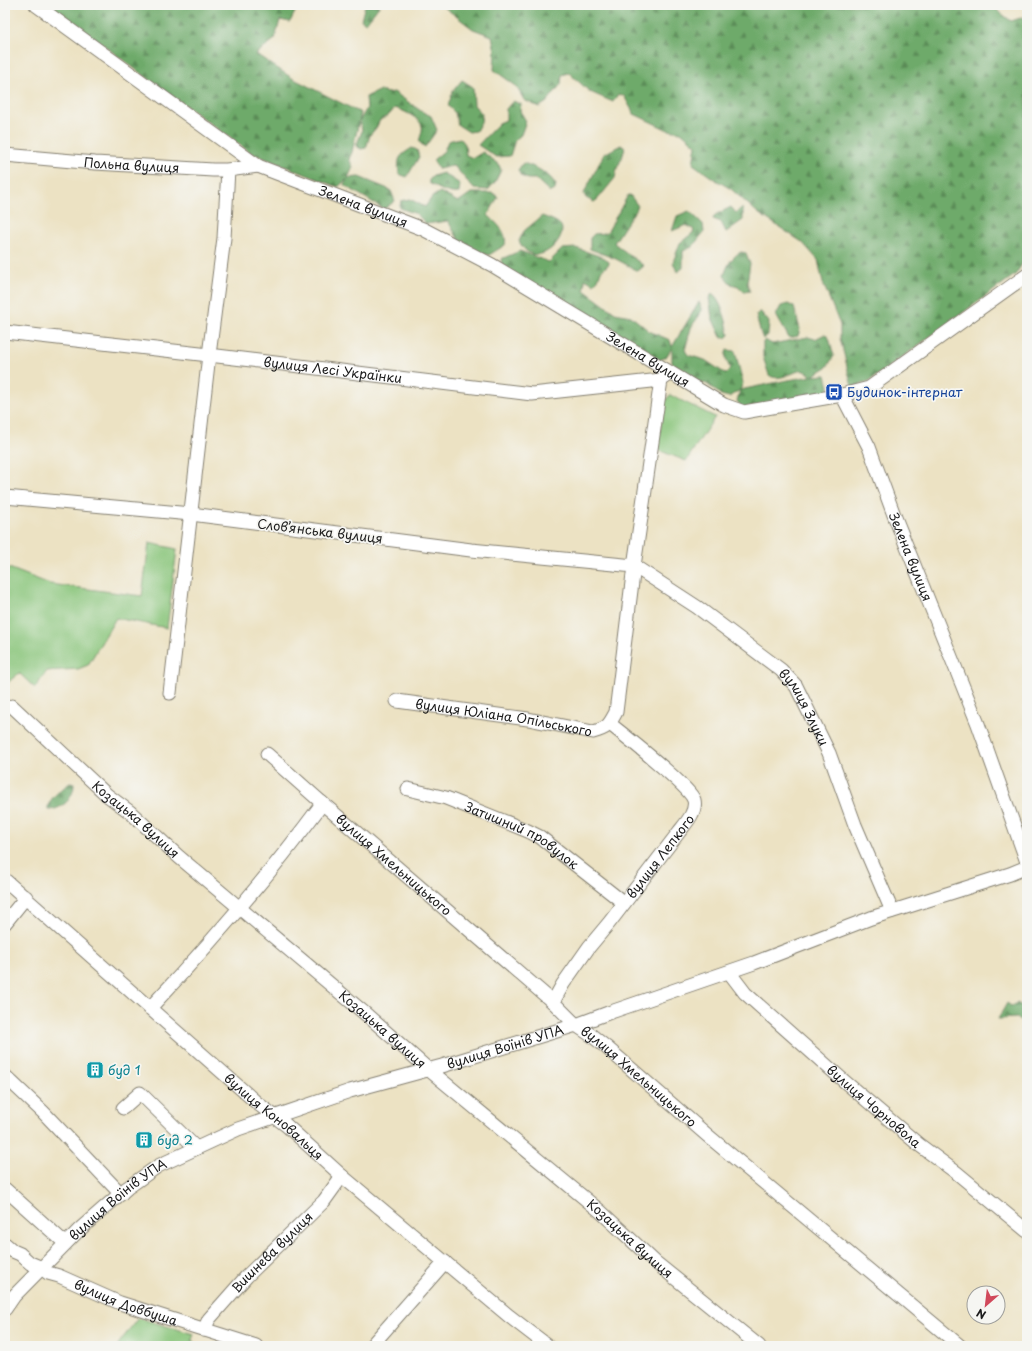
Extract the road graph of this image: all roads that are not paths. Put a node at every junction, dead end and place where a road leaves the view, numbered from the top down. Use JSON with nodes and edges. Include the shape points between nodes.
{"nodes":[{"id":1,"x":36,"y":5,"type":"edge"},
{"id":2,"x":5,"y":155,"type":"edge"},
{"id":3,"x":258,"y":166,"type":"junction"},
{"id":4,"x":228,"y":170,"type":"junction"},
{"id":5,"x":1027,"y":275,"type":"edge"},
{"id":6,"x":5,"y":332,"type":"edge"},
{"id":7,"x":209,"y":355,"type":"junction"},
{"id":8,"x":666,"y":377,"type":"junction"},
{"id":9,"x":842,"y":396,"type":"junction"},
{"id":10,"x":5,"y":497,"type":"edge"},
{"id":11,"x":191,"y":514,"type":"junction"},
{"id":12,"x":634,"y":566,"type":"junction"},
{"id":13,"x":170,"y":693,"type":"dead end"},
{"id":14,"x":397,"y":701,"type":"dead end"},
{"id":15,"x":12,"y":706,"type":"dead end"},
{"id":16,"x":610,"y":724,"type":"junction"},
{"id":17,"x":267,"y":754,"type":"dead end"},
{"id":18,"x":408,"y":789,"type":"dead end"},
{"id":19,"x":321,"y":802,"type":"junction"},
{"id":20,"x":1027,"y":862,"type":"edge"},
{"id":21,"x":1027,"y":867,"type":"edge"},
{"id":22,"x":5,"y":880,"type":"edge"},
{"id":23,"x":26,"y":897,"type":"junction"},
{"id":24,"x":624,"y":903,"type":"junction"},
{"id":25,"x":239,"y":907,"type":"junction"},
{"id":26,"x":892,"y":911,"type":"junction"},
{"id":27,"x":5,"y":923,"type":"edge"},
{"id":28,"x":729,"y":972,"type":"junction"},
{"id":29,"x":553,"y":1002,"type":"junction"},
{"id":30,"x":150,"y":1008,"type":"junction"},
{"id":31,"x":576,"y":1026,"type":"junction"},
{"id":32,"x":428,"y":1069,"type":"junction"},
{"id":33,"x":5,"y":1076,"type":"edge"},
{"id":34,"x":123,"y":1108,"type":"dead end"},
{"id":35,"x":274,"y":1116,"type":"junction"},
{"id":36,"x":196,"y":1148,"type":"junction"},
{"id":37,"x":342,"y":1176,"type":"junction"},
{"id":38,"x":5,"y":1189,"type":"edge"},
{"id":39,"x":121,"y":1194,"type":"junction"},
{"id":40,"x":1027,"y":1231,"type":"edge"},
{"id":41,"x":5,"y":1244,"type":"edge"},
{"id":42,"x":65,"y":1244,"type":"junction"},
{"id":43,"x":445,"y":1262,"type":"junction"},
{"id":44,"x":42,"y":1268,"type":"junction"},
{"id":45,"x":5,"y":1308,"type":"edge"},
{"id":46,"x":204,"y":1330,"type":"junction"},
{"id":47,"x":256,"y":1346,"type":"edge"},
{"id":48,"x":371,"y":1346,"type":"edge"},
{"id":49,"x":548,"y":1346,"type":"edge"},
{"id":50,"x":759,"y":1346,"type":"edge"},
{"id":51,"x":960,"y":1346,"type":"edge"}],
"edges":[{"from":1,"to":3,"type":"street","name":"Зелена вулиця"},
{"from":2,"to":4,"type":"street","name":"Польна вулиця","via":[[94,163]]},
{"from":3,"to":4,"type":"street","name":"Польна вулиця"},
{"from":3,"to":8,"type":"street","name":"Зелена вулиця","via":[[423,229],[492,265]]},
{"from":4,"to":7,"type":"street","via":[[224,238]]},
{"from":5,"to":9,"type":"street","via":[[869,388]]},
{"from":6,"to":7,"type":"street","name":"вулиця Лесі Українки"},
{"from":7,"to":8,"type":"street","name":"вулиця Лесі Українки","via":[[532,394]]},
{"from":7,"to":11,"type":"street"},
{"from":8,"to":9,"type":"street","name":"Зелена вулиця","via":[[744,412]]},
{"from":8,"to":12,"type":"street"},
{"from":9,"to":20,"type":"street","name":"Зелена вулиця","via":[[869,447],[978,724]]},
{"from":10,"to":11,"type":"street","name":"Словʼянська вулиця"},
{"from":11,"to":12,"type":"street","name":"Словʼянська вулиця","via":[[464,549]]},
{"from":11,"to":13,"type":"street"},
{"from":12,"to":16,"type":"street","via":[[616,712]]},
{"from":12,"to":26,"type":"street","name":"вулиця Злуки","via":[[703,612],[781,670],[796,686],[829,753],[855,826]]},
{"from":14,"to":16,"type":"street","name":"вулиця Юліана Опільського","via":[[528,719],[593,732]]},
{"from":15,"to":25,"type":"street","name":"Козацька вулиця","via":[[107,795]]},
{"from":16,"to":24,"type":"street","name":"вулиця Лепкого","via":[[633,741],[686,789],[694,800],[690,818]]},
{"from":17,"to":19,"type":"street","name":"вулиця Хмельницького"},
{"from":18,"to":24,"type":"street","name":"Затишний провулок","via":[[446,798],[540,837]]},
{"from":19,"to":25,"type":"street","via":[[293,844]]},
{"from":19,"to":29,"type":"street","name":"вулиця Хмельницького"},
{"from":21,"to":26,"type":"street","name":"вулиця Воїнів УПА"},
{"from":22,"to":23,"type":"street","name":"вулиця Коновальця"},
{"from":23,"to":27,"type":"street"},
{"from":23,"to":30,"type":"street","name":"вулиця Коновальця"},
{"from":24,"to":29,"type":"street","name":"вулиця Лепкого","via":[[589,947]]},
{"from":25,"to":30,"type":"street"},
{"from":25,"to":32,"type":"street","name":"Козацька вулиця"},
{"from":26,"to":28,"type":"street","name":"вулиця Воїнів УПА"},
{"from":28,"to":31,"type":"street","name":"вулиця Воїнів УПА"},
{"from":28,"to":40,"type":"street","name":"вулиця Чорновола","via":[[745,993],[844,1081]]},
{"from":29,"to":31,"type":"street","name":"вулиця Хмельницького"},
{"from":30,"to":35,"type":"street","name":"вулиця Коновальця"},
{"from":31,"to":32,"type":"street","name":"вулиця Воїнів УПА"},
{"from":31,"to":51,"type":"street","name":"вулиця Хмельницького","via":[[606,1047],[707,1135]]},
{"from":32,"to":35,"type":"street","name":"вулиця Воїнів УПА"},
{"from":32,"to":50,"type":"street","name":"Козацька вулиця","via":[[600,1211],[655,1262]]},
{"from":33,"to":39,"type":"street"},
{"from":34,"to":36,"type":"street","via":[[140,1093]]},
{"from":35,"to":36,"type":"street","name":"вулиця Воїнів УПА"},
{"from":35,"to":37,"type":"street","name":"вулиця Коновальця"},
{"from":36,"to":39,"type":"street","name":"вулиця Воїнів УПА","via":[[158,1166]]},
{"from":37,"to":43,"type":"street","name":"вулиця Коновальця"},
{"from":37,"to":46,"type":"street","name":"Вишнева вулиця","via":[[324,1201],[247,1276],[209,1319]]},
{"from":38,"to":42,"type":"street"},
{"from":39,"to":42,"type":"street","name":"вулиця Воїнів УПА"},
{"from":41,"to":44,"type":"street","name":"вулиця Довбуша","via":[[30,1263]]},
{"from":42,"to":44,"type":"street","name":"вулиця Воїнів УПА"},
{"from":43,"to":48,"type":"street"},
{"from":43,"to":49,"type":"street","name":"вулиця Коновальця"},
{"from":44,"to":45,"type":"street","name":"вулиця Воїнів УПА"},
{"from":44,"to":46,"type":"street","name":"вулиця Довбуша","via":[[48,1273],[120,1303]]},
{"from":46,"to":47,"type":"street","name":"вулиця Довбуша"}]}
